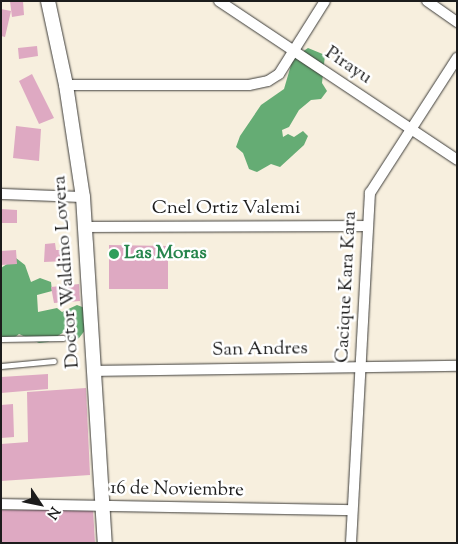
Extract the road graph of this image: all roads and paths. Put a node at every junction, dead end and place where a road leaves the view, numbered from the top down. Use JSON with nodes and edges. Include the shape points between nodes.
{"nodes":[{"id":1,"x":48,"y":1,"type":"edge"},
{"id":2,"x":220,"y":1,"type":"edge"},
{"id":3,"x":325,"y":1,"type":"edge"},
{"id":4,"x":427,"y":1,"type":"edge"},
{"id":5,"x":457,"y":22,"type":"edge"},
{"id":6,"x":293,"y":50,"type":"junction"},
{"id":7,"x":457,"y":58,"type":"edge"},
{"id":8,"x":66,"y":85,"type":"junction"},
{"id":9,"x":412,"y":130,"type":"junction"},
{"id":10,"x":457,"y":160,"type":"edge"},
{"id":11,"x":1,"y":194,"type":"edge"},
{"id":12,"x":83,"y":197,"type":"junction"},
{"id":13,"x":367,"y":226,"type":"junction"},
{"id":14,"x":85,"y":227,"type":"junction"},
{"id":15,"x":63,"y":338,"type":"dead end"},
{"id":16,"x":1,"y":339,"type":"edge"},
{"id":17,"x":54,"y":361,"type":"dead end"},
{"id":18,"x":361,"y":365,"type":"junction"},
{"id":19,"x":1,"y":366,"type":"edge"},
{"id":20,"x":457,"y":366,"type":"edge"},
{"id":21,"x":94,"y":371,"type":"junction"},
{"id":22,"x":1,"y":504,"type":"edge"},
{"id":23,"x":102,"y":507,"type":"junction"},
{"id":24,"x":352,"y":510,"type":"junction"},
{"id":25,"x":105,"y":543,"type":"edge"},
{"id":26,"x":351,"y":543,"type":"edge"}],
"edges":[{"from":1,"to":8,"type":"main road","name":"Doctor Waldino Lovera"},
{"from":2,"to":6,"type":"street","name":"Pirayu"},
{"from":3,"to":6,"type":"street"},
{"from":4,"to":5,"type":"street"},
{"from":6,"to":8,"type":"street","via":[[279,74],[268,82],[249,85]]},
{"from":6,"to":9,"type":"street","name":"Pirayu"},
{"from":7,"to":9,"type":"street","name":"Cacique Kara Kara"},
{"from":8,"to":12,"type":"main road","name":"Doctor Waldino Lovera"},
{"from":9,"to":10,"type":"street","name":"Pirayu"},
{"from":9,"to":13,"type":"street","name":"Cacique Kara Kara","via":[[374,185]]},
{"from":11,"to":12,"type":"street"},
{"from":12,"to":14,"type":"main road","name":"Doctor Waldino Lovera"},
{"from":13,"to":14,"type":"street","name":"Cnel Ortiz Valemi"},
{"from":13,"to":18,"type":"street","name":"Cacique Kara Kara"},
{"from":14,"to":21,"type":"main road","name":"Doctor Waldino Lovera"},
{"from":15,"to":16,"type":"lane"},
{"from":17,"to":19,"type":"lane"},
{"from":18,"to":20,"type":"street","name":"San Andres"},
{"from":18,"to":21,"type":"street","name":"San Andres"},
{"from":18,"to":24,"type":"street","name":"Cacique Kara Kara"},
{"from":21,"to":23,"type":"main road","name":"Doctor Waldino Lovera"},
{"from":22,"to":23,"type":"street","name":"16 de Noviembre"},
{"from":23,"to":24,"type":"street","name":"16 de Noviembre"},
{"from":23,"to":25,"type":"main road","name":"Doctor Waldino Lovera"},
{"from":24,"to":26,"type":"street","name":"Cacique Kara Kara"}]}
